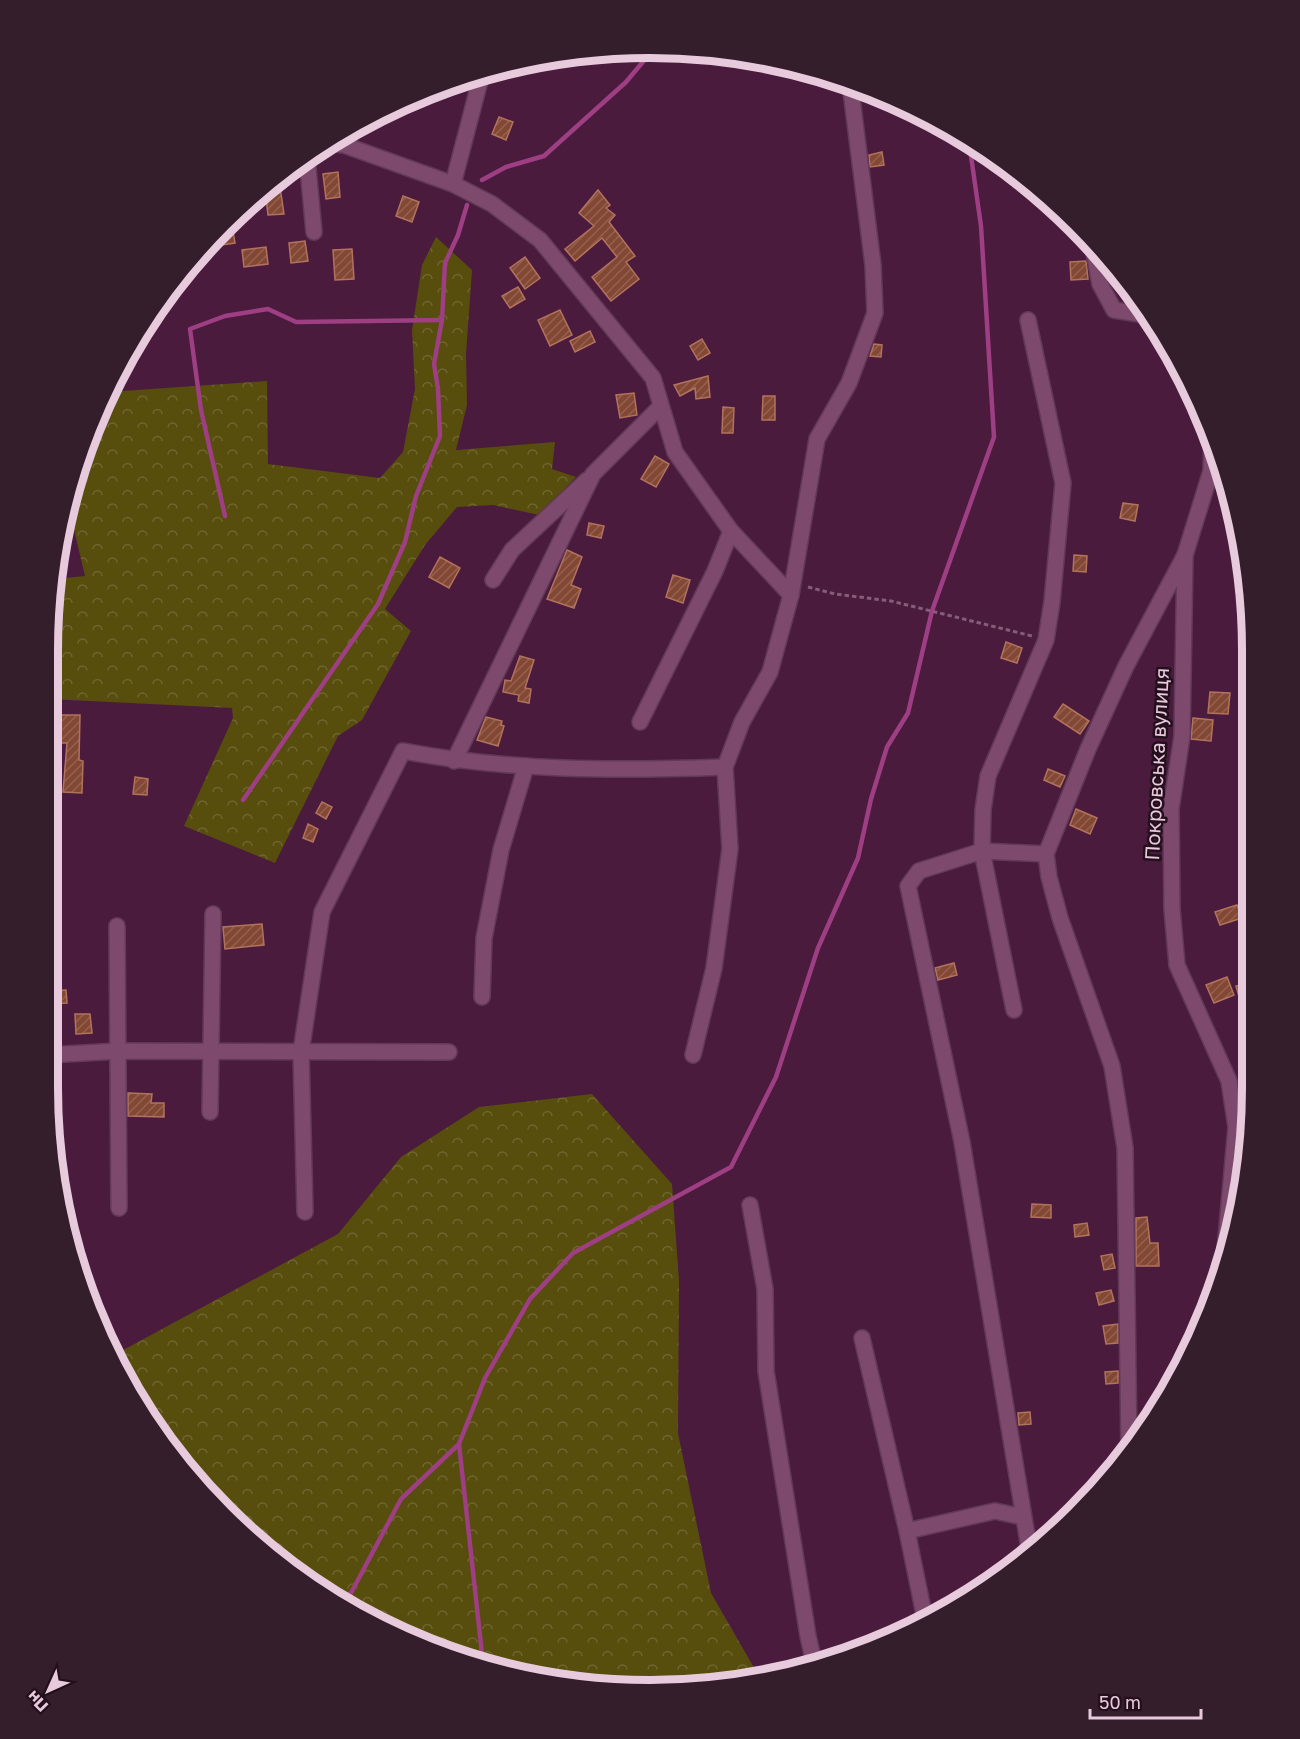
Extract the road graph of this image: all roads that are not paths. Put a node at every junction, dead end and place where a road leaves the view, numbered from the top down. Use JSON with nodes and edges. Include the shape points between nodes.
{"nodes":[{"id":1,"x":479,"y":84,"type":"edge"},
{"id":2,"x":851,"y":94,"type":"edge"},
{"id":3,"x":343,"y":145,"type":"edge"},
{"id":4,"x":308,"y":168,"type":"edge"},
{"id":5,"x":453,"y":184,"type":"junction"},
{"id":6,"x":314,"y":232,"type":"dead end"},
{"id":7,"x":1096,"y":261,"type":"edge"},
{"id":8,"x":1136,"y":314,"type":"edge"},
{"id":9,"x":1028,"y":320,"type":"dead end"},
{"id":10,"x":661,"y":406,"type":"junction"},
{"id":11,"x":1211,"y":464,"type":"edge"},
{"id":12,"x":593,"y":474,"type":"junction"},
{"id":13,"x":731,"y":531,"type":"junction"},
{"id":14,"x":1185,"y":555,"type":"junction"},
{"id":15,"x":493,"y":580,"type":"dead end"},
{"id":16,"x":792,"y":589,"type":"junction"},
{"id":17,"x":640,"y":722,"type":"dead end"},
{"id":18,"x":454,"y":761,"type":"junction"},
{"id":19,"x":526,"y":766,"type":"junction"},
{"id":20,"x":725,"y":767,"type":"junction"},
{"id":21,"x":981,"y":852,"type":"junction"},
{"id":22,"x":1046,"y":854,"type":"junction"},
{"id":23,"x":213,"y":914,"type":"dead end"},
{"id":24,"x":117,"y":926,"type":"dead end"},
{"id":25,"x":483,"y":997,"type":"dead end"},
{"id":26,"x":1014,"y":1010,"type":"dead end"},
{"id":27,"x":119,"y":1051,"type":"junction"},
{"id":28,"x":211,"y":1051,"type":"junction"},
{"id":29,"x":301,"y":1052,"type":"junction"},
{"id":30,"x":449,"y":1052,"type":"dead end"},
{"id":31,"x":58,"y":1054,"type":"edge"},
{"id":32,"x":693,"y":1055,"type":"dead end"},
{"id":33,"x":210,"y":1112,"type":"dead end"},
{"id":34,"x":750,"y":1205,"type":"dead end"},
{"id":35,"x":119,"y":1208,"type":"dead end"},
{"id":36,"x":1229,"y":1210,"type":"edge"},
{"id":37,"x":305,"y":1212,"type":"dead end"},
{"id":38,"x":862,"y":1338,"type":"dead end"},
{"id":39,"x":1129,"y":1436,"type":"edge"},
{"id":40,"x":1023,"y":1516,"type":"junction"},
{"id":41,"x":907,"y":1531,"type":"junction"},
{"id":42,"x":1028,"y":1544,"type":"edge"},
{"id":43,"x":924,"y":1613,"type":"edge"},
{"id":44,"x":813,"y":1657,"type":"edge"}],
"edges":[{"from":1,"to":5,"type":"street"},
{"from":2,"to":16,"type":"street","via":[[872,254],[875,313],[849,383],[817,439]]},
{"from":3,"to":5,"type":"street"},
{"from":4,"to":6,"type":"street"},
{"from":5,"to":10,"type":"street","via":[[492,204],[540,240],[653,378]]},
{"from":7,"to":8,"type":"street","via":[[1100,284],[1114,310]]},
{"from":9,"to":21,"type":"street","via":[[1063,483],[1046,640],[988,776]]},
{"from":10,"to":12,"type":"street"},
{"from":10,"to":13,"type":"street","via":[[675,452]]},
{"from":11,"to":14,"type":"street","name":"Покровська вулиця"},
{"from":12,"to":15,"type":"street","via":[[512,550]]},
{"from":12,"to":18,"type":"street"},
{"from":13,"to":16,"type":"street"},
{"from":13,"to":17,"type":"street"},
{"from":14,"to":22,"type":"street","via":[[1126,666]]},
{"from":14,"to":36,"type":"street","name":"Покровська вулиця","via":[[1182,736],[1171,809],[1172,909],[1177,965],[1229,1082],[1236,1127]]},
{"from":16,"to":20,"type":"street","via":[[770,672],[742,722]]},
{"from":18,"to":19,"type":"street"},
{"from":18,"to":29,"type":"street","via":[[403,751],[322,912]]},
{"from":19,"to":20,"type":"street","via":[[640,770]]},
{"from":19,"to":25,"type":"street","via":[[501,850],[484,938]]},
{"from":20,"to":32,"type":"street","via":[[730,849],[714,968]]},
{"from":21,"to":22,"type":"street"},
{"from":21,"to":26,"type":"street"},
{"from":21,"to":40,"type":"street","via":[[919,871],[908,886],[962,1142]]},
{"from":22,"to":39,"type":"street","via":[[1060,918],[1112,1066],[1125,1148]]},
{"from":23,"to":28,"type":"street"},
{"from":24,"to":27,"type":"street"},
{"from":27,"to":28,"type":"street"},
{"from":27,"to":31,"type":"street"},
{"from":27,"to":35,"type":"street"},
{"from":28,"to":29,"type":"street"},
{"from":28,"to":33,"type":"street"},
{"from":29,"to":30,"type":"street"},
{"from":29,"to":37,"type":"street"},
{"from":34,"to":44,"type":"street","via":[[765,1289],[766,1371]]},
{"from":38,"to":41,"type":"street"},
{"from":40,"to":41,"type":"street","via":[[995,1511]]},
{"from":40,"to":42,"type":"street"},
{"from":41,"to":43,"type":"street"}]}
